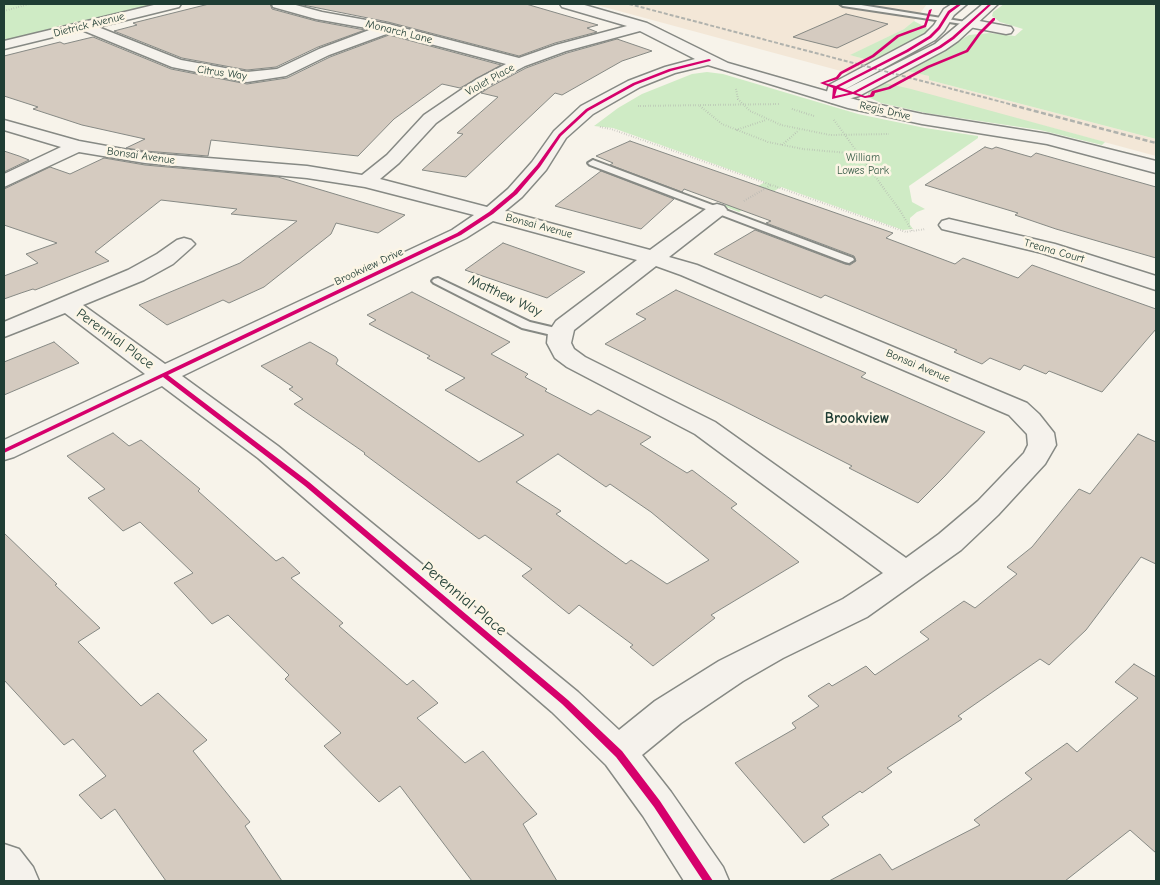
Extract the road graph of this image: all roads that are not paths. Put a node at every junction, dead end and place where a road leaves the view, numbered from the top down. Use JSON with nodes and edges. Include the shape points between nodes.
{"nodes":[{"id":1,"x":174,"y":4,"type":"edge"},
{"id":2,"x":278,"y":4,"type":"edge"},
{"id":3,"x":567,"y":4,"type":"edge"},
{"id":4,"x":843,"y":4,"type":"edge"},
{"id":5,"x":960,"y":4,"type":"edge"},
{"id":6,"x":991,"y":4,"type":"edge"},
{"id":7,"x":944,"y":20,"type":"junction"},
{"id":8,"x":969,"y":23,"type":"junction"},
{"id":9,"x":84,"y":26,"type":"junction"},
{"id":10,"x":642,"y":26,"type":"junction"},
{"id":11,"x":388,"y":28,"type":"junction"},
{"id":12,"x":1006,"y":30,"type":"dead end"},
{"id":13,"x":4,"y":45,"type":"edge"},
{"id":14,"x":709,"y":60,"type":"junction"},
{"id":15,"x":520,"y":63,"type":"junction"},
{"id":16,"x":831,"y":106,"type":"junction"},
{"id":17,"x":4,"y":125,"type":"edge"},
{"id":18,"x":77,"y":146,"type":"junction"},
{"id":19,"x":593,"y":163,"type":"dead end"},
{"id":20,"x":1156,"y":167,"type":"edge"},
{"id":21,"x":366,"y":181,"type":"junction"},
{"id":22,"x":4,"y":182,"type":"edge"},
{"id":23,"x":721,"y":211,"type":"junction"},
{"id":24,"x":491,"y":212,"type":"junction"},
{"id":25,"x":949,"y":225,"type":"road end"},
{"id":26,"x":184,"y":244,"type":"dead end"},
{"id":27,"x":654,"y":258,"type":"junction"},
{"id":28,"x":849,"y":260,"type":"dead end"},
{"id":29,"x":438,"y":281,"type":"dead end"},
{"id":30,"x":1156,"y":283,"type":"edge"},
{"id":31,"x":66,"y":304,"type":"junction"},
{"id":32,"x":4,"y":330,"type":"edge"},
{"id":33,"x":560,"y":333,"type":"junction"},
{"id":34,"x":164,"y":375,"type":"junction"},
{"id":35,"x":4,"y":452,"type":"edge"},
{"id":36,"x":906,"y":574,"type":"junction"},
{"id":37,"x":619,"y":754,"type":"junction"},
{"id":38,"x":4,"y":863,"type":"edge"},
{"id":39,"x":18,"y":881,"type":"edge"},
{"id":40,"x":708,"y":881,"type":"edge"}],
"edges":[{"from":1,"to":9,"type":"street","name":"Dietrick Avenue"},
{"from":2,"to":11,"type":"street","name":"Monarch Lane","via":[[321,16]]},
{"from":3,"to":10,"type":"street","name":"Regis Drive"},
{"from":4,"to":7,"type":"lane"},
{"from":5,"to":7,"type":"street"},
{"from":6,"to":8,"type":"street"},
{"from":7,"to":8,"type":"lane"},
{"from":7,"to":16,"type":"street","via":[[935,33],[916,47],[835,88]]},
{"from":8,"to":12,"type":"street"},
{"from":8,"to":16,"type":"street","via":[[948,42]]},
{"from":9,"to":11,"type":"street","name":"Citrus Way","via":[[177,64],[247,77],[281,73],[324,52]]},
{"from":9,"to":13,"type":"street","name":"Dietrick Avenue"},
{"from":10,"to":14,"type":"street","name":"Regis Drive"},
{"from":10,"to":15,"type":"street","name":"Violet Place"},
{"from":11,"to":15,"type":"street","name":"Monarch Lane"},
{"from":14,"to":16,"type":"street","name":"Regis Drive"},
{"from":14,"to":24,"type":"street","name":"Brookview Drive","via":[[634,84],[587,110],[560,135],[524,184]]},
{"from":15,"to":21,"type":"street","name":"Violet Place","via":[[482,82],[448,105]]},
{"from":16,"to":20,"type":"street","name":"Regis Drive","via":[[1048,139]]},
{"from":17,"to":18,"type":"street","name":"Bonsai Avenue"},
{"from":18,"to":21,"type":"street","name":"Bonsai Avenue","via":[[154,159],[307,172]]},
{"from":18,"to":22,"type":"street"},
{"from":19,"to":23,"type":"lane"},
{"from":21,"to":24,"type":"street","name":"Bonsai Avenue"},
{"from":23,"to":27,"type":"street"},
{"from":23,"to":28,"type":"lane"},
{"from":24,"to":27,"type":"street","name":"Bonsai Avenue"},
{"from":24,"to":34,"type":"street","name":"Brookview Drive","via":[[437,246]]},
{"from":25,"to":30,"type":"street","name":"Treana Court","via":[[1048,248]]},
{"from":26,"to":31,"type":"street","via":[[136,276]]},
{"from":27,"to":33,"type":"street","via":[[571,320]]},
{"from":27,"to":36,"type":"street","name":"Bonsai Avenue","via":[[998,400],[1030,420],[1040,433],[1042,445],[1035,458],[982,514]]},
{"from":29,"to":33,"type":"lane","name":"Matthew Way","via":[[526,325]]},
{"from":31,"to":32,"type":"street"},
{"from":31,"to":34,"type":"street","name":"Perennial Place"},
{"from":33,"to":36,"type":"street","via":[[564,353],[576,362],[704,428]]},
{"from":34,"to":35,"type":"street","name":"Brookview Drive"},
{"from":34,"to":37,"type":"street","name":"Perennial Place","via":[[307,484],[565,702]]},
{"from":36,"to":37,"type":"street","via":[[855,608],[731,671],[668,712]]},
{"from":37,"to":40,"type":"street","name":"Perennial Place"},
{"from":38,"to":39,"type":"street"}]}
